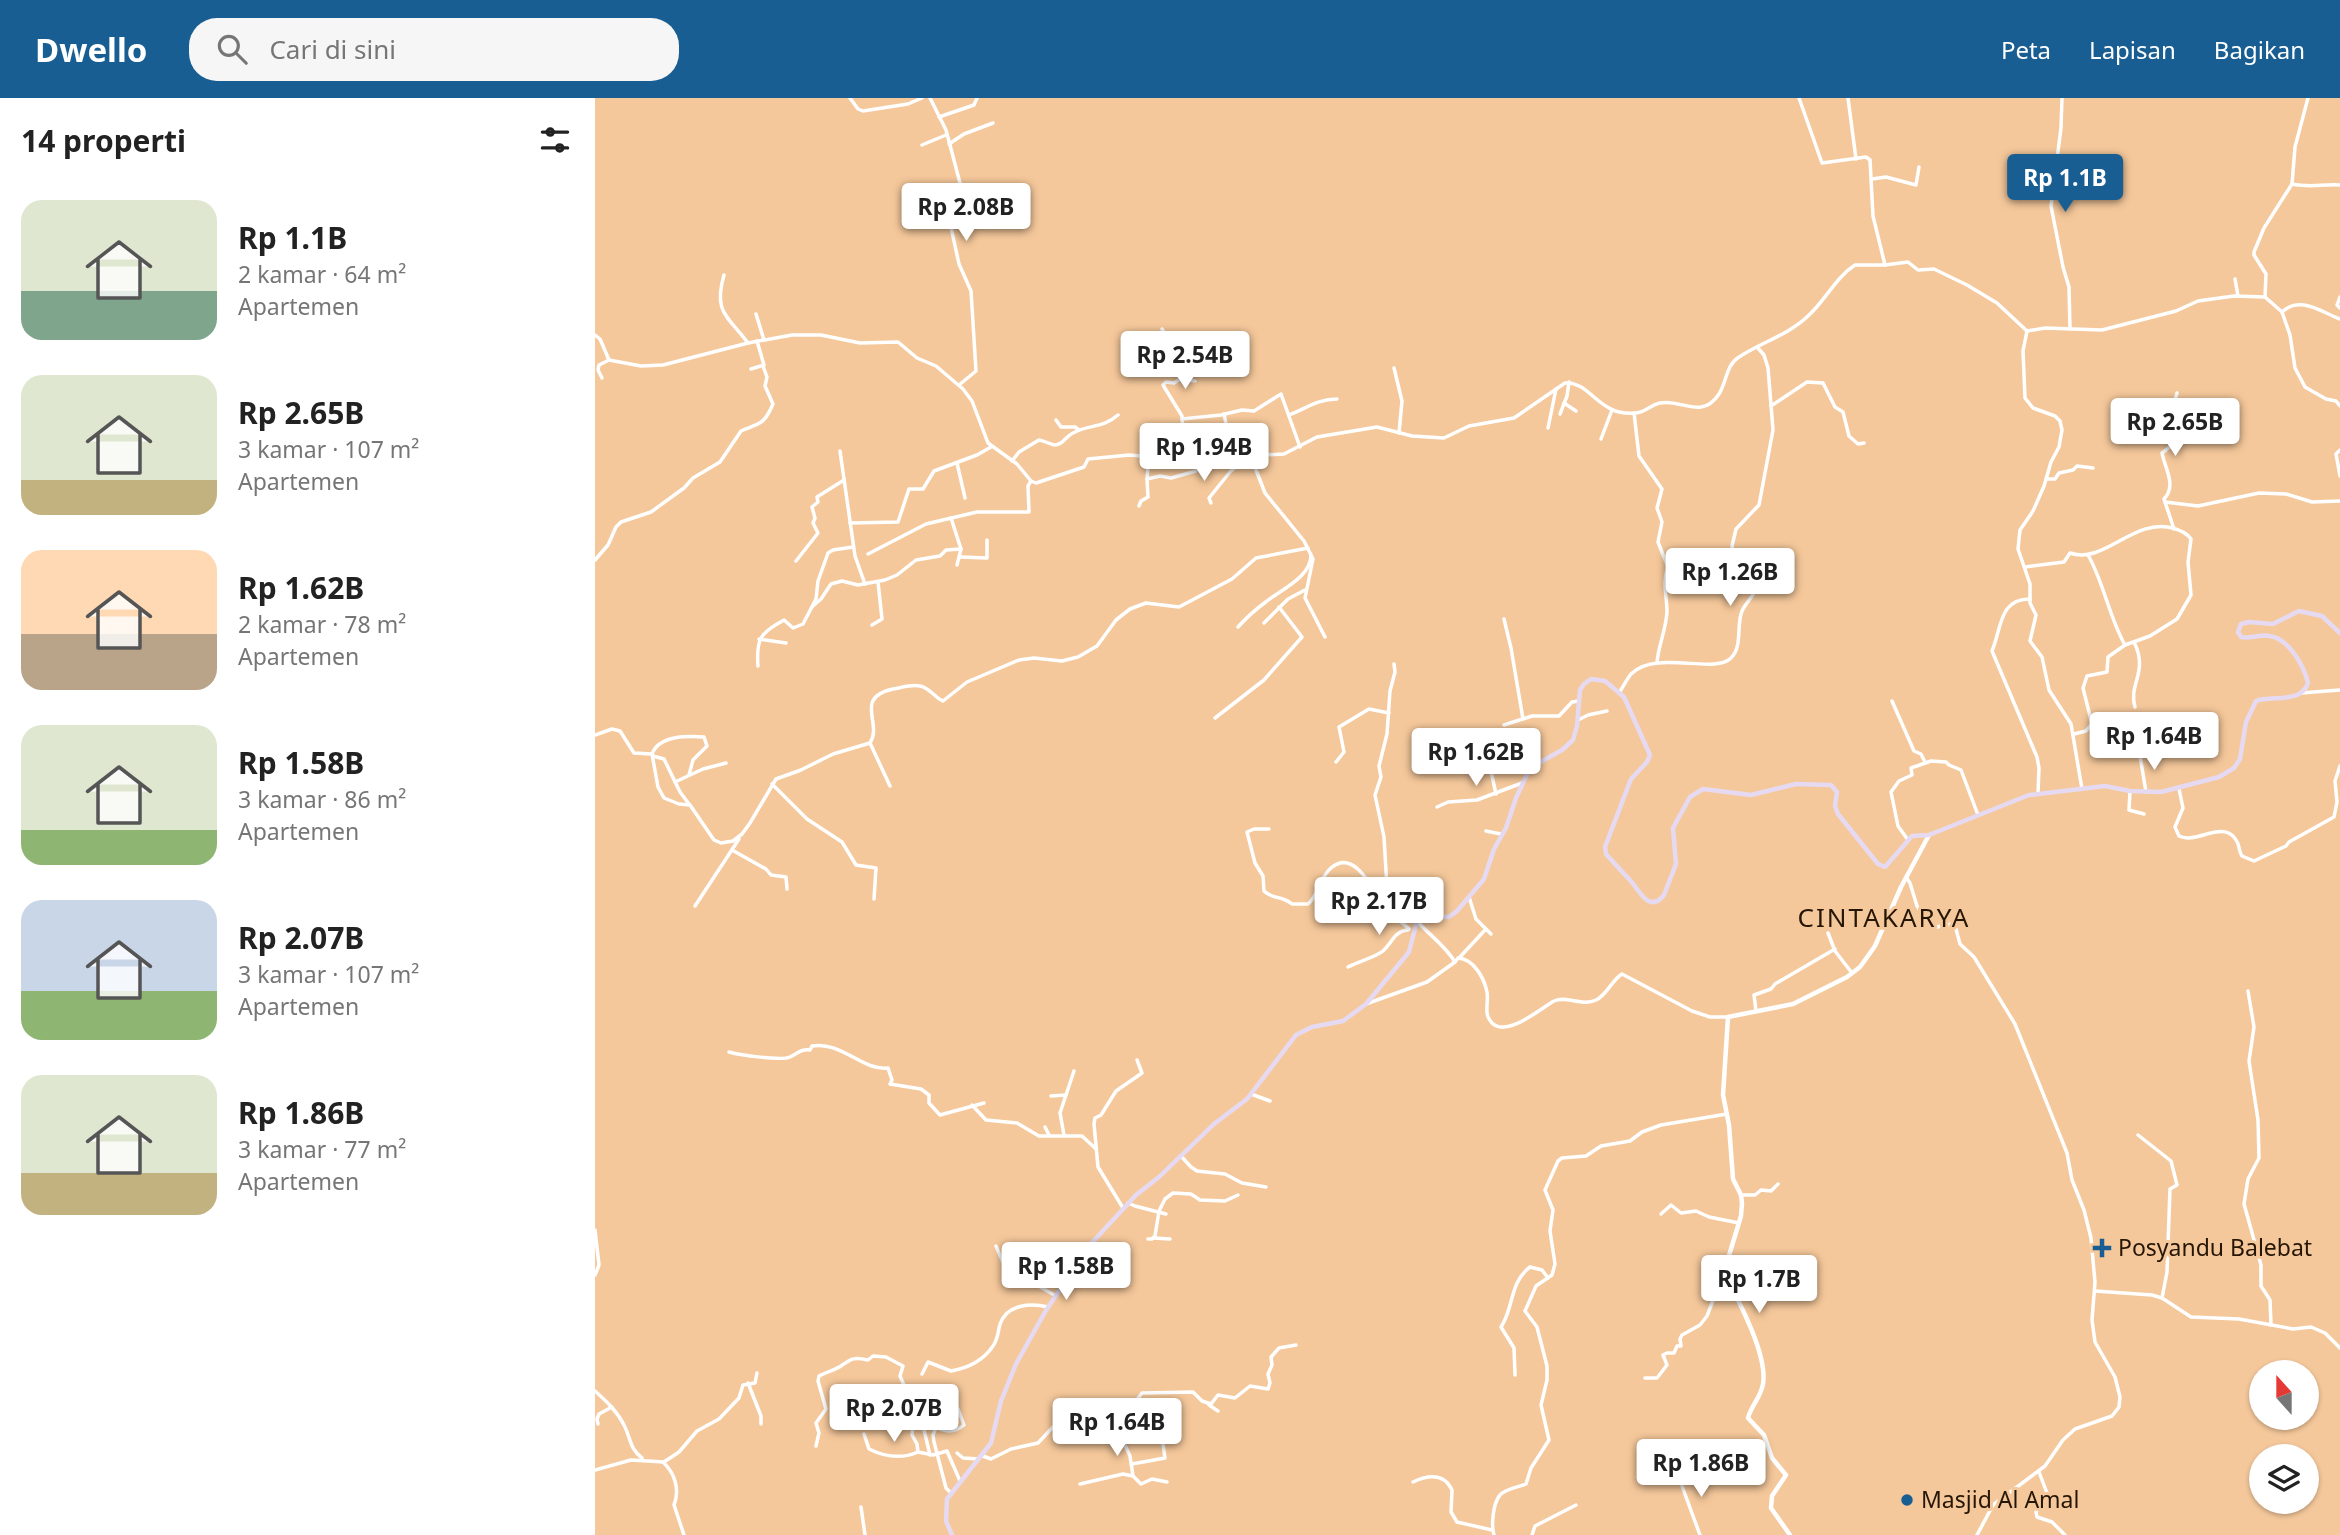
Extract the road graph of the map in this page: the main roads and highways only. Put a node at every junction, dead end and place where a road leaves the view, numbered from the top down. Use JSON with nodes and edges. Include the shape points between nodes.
{"nodes":[{"id":1,"x":2340,"y":633,"type":"edge"},
{"id":2,"x":950,"y":1534,"type":"edge"}],
"edges":[{"from":1,"to":2,"type":"main road","via":[[2326,619],[2299,611],[2273,624],[2241,624],[2241,636],[2268,635],[2281,640],[2308,680],[2307,688],[2256,701],[2246,722],[2237,764],[2219,777],[2179,789],[2146,792],[2105,786],[2020,797],[1929,835],[1917,835],[1881,867],[1837,814],[1836,790],[1826,784],[1796,784],[1751,795],[1703,789],[1690,797],[1673,828],[1676,864],[1667,889],[1660,900],[1652,902],[1645,900],[1605,851],[1631,779],[1650,755],[1627,702],[1605,681],[1591,679],[1581,686],[1573,740],[1532,765],[1484,879],[1469,897],[1449,917],[1416,921],[1409,952],[1366,1004],[1343,1021],[1296,1035],[1251,1094],[1094,1238],[1016,1364],[1001,1401],[995,1433],[982,1458],[947,1499]]}]}
